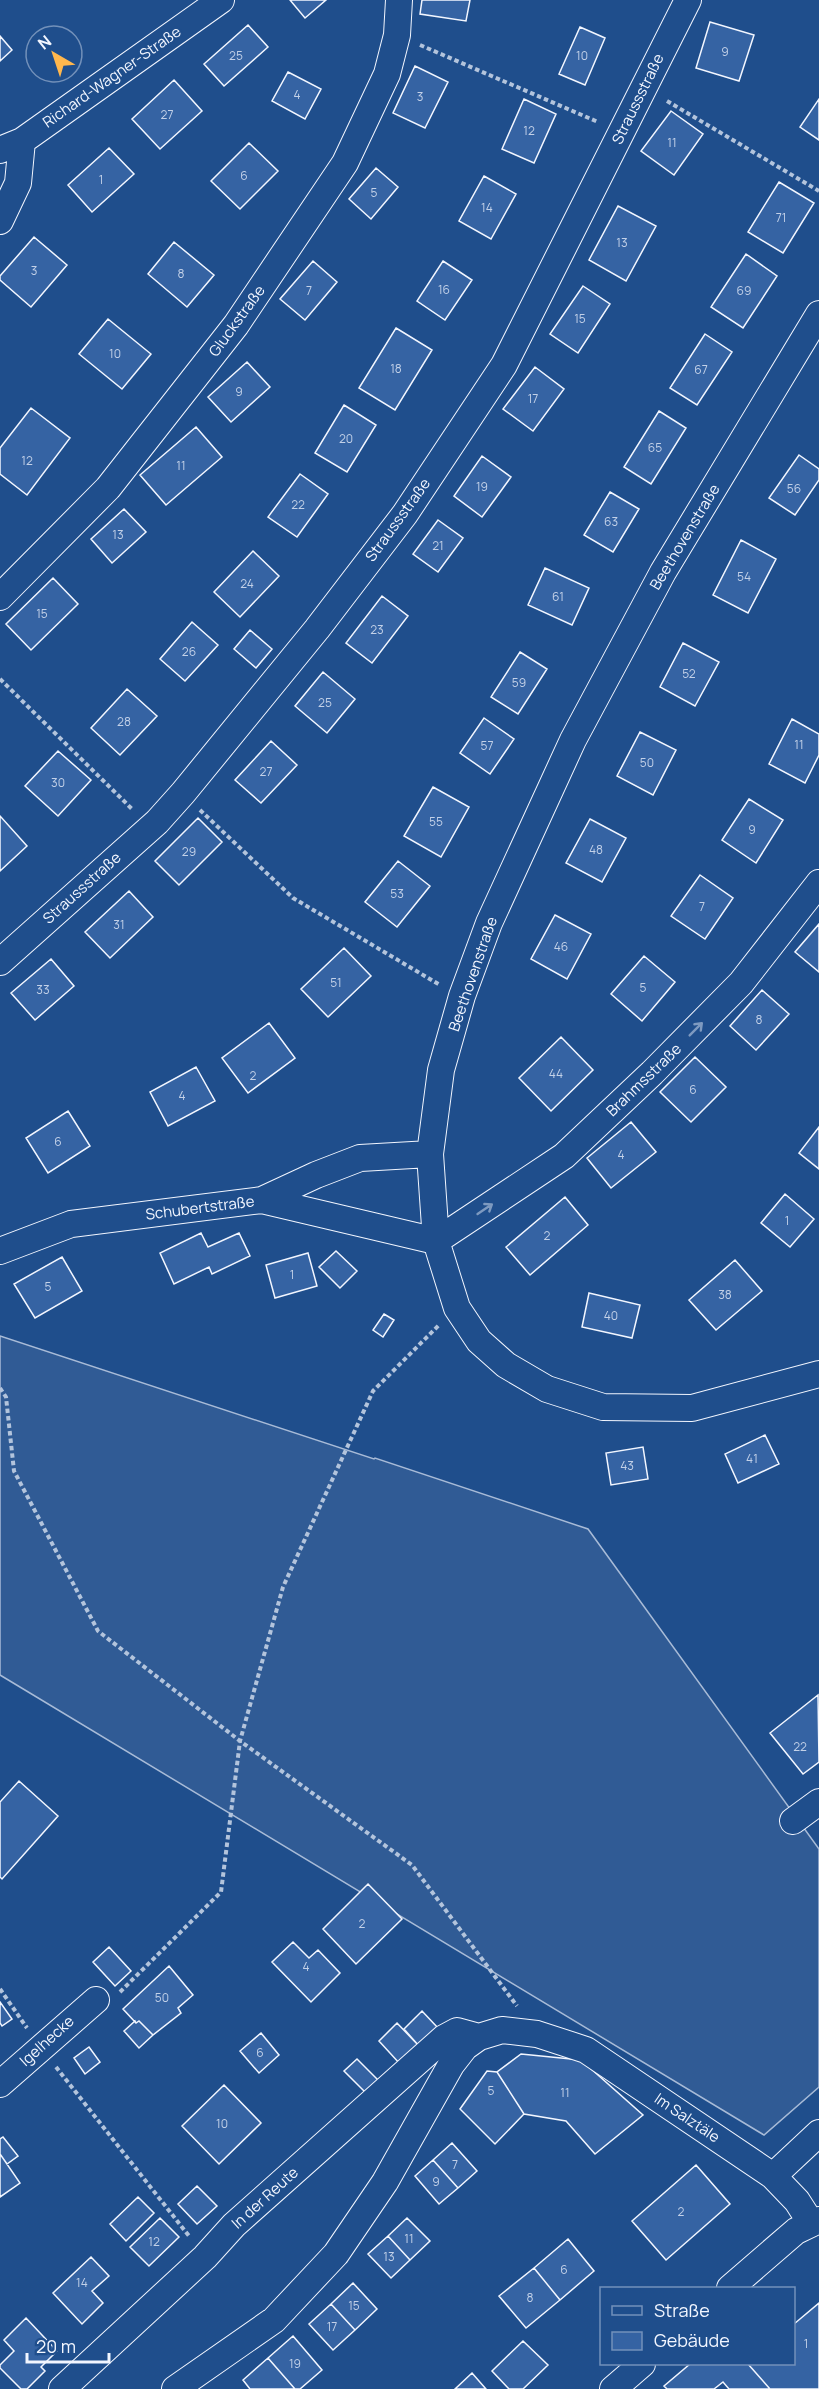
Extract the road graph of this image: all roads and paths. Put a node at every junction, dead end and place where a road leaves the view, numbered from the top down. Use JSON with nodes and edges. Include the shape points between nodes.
{"nodes":[{"id":1,"x":221,"y":0,"type":"edge"},
{"id":2,"x":399,"y":0,"type":"edge"},
{"id":3,"x":688,"y":0,"type":"edge"},
{"id":4,"x":397,"y":35,"type":"junction"},
{"id":5,"x":643,"y":86,"type":"junction"},
{"id":6,"x":622,"y":132,"type":"junction"},
{"id":7,"x":11,"y":145,"type":"edge"},
{"id":8,"x":819,"y":191,"type":"edge"},
{"id":9,"x":0,"y":221,"type":"edge"},
{"id":10,"x":819,"y":314,"type":"edge"},
{"id":11,"x":0,"y":597,"type":"edge"},
{"id":12,"x":0,"y":680,"type":"edge"},
{"id":13,"x":130,"y":806,"type":"dead end"},
{"id":14,"x":198,"y":807,"type":"dead end"},
{"id":15,"x":819,"y":884,"type":"edge"},
{"id":16,"x":0,"y":962,"type":"edge"},
{"id":17,"x":444,"y":987,"type":"dead end"},
{"id":18,"x":430,"y":1154,"type":"junction"},
{"id":19,"x":262,"y":1200,"type":"junction"},
{"id":20,"x":436,"y":1241,"type":"junction"},
{"id":21,"x":0,"y":1251,"type":"edge"},
{"id":22,"x":457,"y":1308,"type":"junction"},
{"id":23,"x":819,"y":1374,"type":"edge"},
{"id":24,"x":0,"y":1388,"type":"edge"},
{"id":25,"x":240,"y":1741,"type":"junction"},
{"id":26,"x":819,"y":1802,"type":"edge"},
{"id":27,"x":793,"y":1821,"type":"dead end"},
{"id":28,"x":0,"y":1989,"type":"edge"},
{"id":29,"x":96,"y":2000,"type":"joint"},
{"id":30,"x":537,"y":2034,"type":"junction"},
{"id":31,"x":479,"y":2037,"type":"junction"},
{"id":32,"x":40,"y":2047,"type":"junction"},
{"id":33,"x":0,"y":2084,"type":"edge"},
{"id":34,"x":819,"y":2133,"type":"edge"},
{"id":35,"x":773,"y":2176,"type":"junction"},
{"id":36,"x":815,"y":2222,"type":"edge"},
{"id":37,"x":205,"y":2257,"type":"junction"},
{"id":38,"x":732,"y":2287,"type":"edge"},
{"id":39,"x":641,"y":2365,"type":"edge"},
{"id":40,"x":62,"y":2389,"type":"edge"},
{"id":41,"x":175,"y":2389,"type":"edge"},
{"id":42,"x":613,"y":2389,"type":"edge"}],
"edges":[{"from":1,"to":7,"type":"street","name":"Richard-Wagner-Straße"},
{"from":2,"to":4,"type":"street","name":"Gluckstraße"},
{"from":3,"to":5,"type":"street","name":"Straussstraße"},
{"from":4,"to":6,"type":"path"},
{"from":4,"to":11,"type":"street","name":"Gluckstraße","via":[[387,74],[345,163],[236,325],[108,488]]},
{"from":5,"to":6,"type":"street","name":"Straussstraße"},
{"from":5,"to":8,"type":"path"},
{"from":6,"to":16,"type":"street","name":"Straussstraße","via":[[504,365],[405,514],[317,629],[157,822]]},
{"from":7,"to":9,"type":"street","via":[[18,183]]},
{"from":10,"to":18,"type":"street","name":"Beethovenstraße","via":[[663,572],[573,740],[489,923],[462,996],[441,1070]]},
{"from":12,"to":13,"type":"path"},
{"from":14,"to":17,"type":"path","via":[[293,898]]},
{"from":20,"to":15,"type":"street","name":"Brahmsstraße","one_way":true,"via":[[564,1156],[741,983]]},
{"from":18,"to":19,"type":"street","via":[[360,1158]]},
{"from":18,"to":20,"type":"street","name":"Beethovenstraße"},
{"from":19,"to":20,"type":"street","name":"Schubertstraße"},
{"from":19,"to":21,"type":"street","name":"Schubertstraße","via":[[71,1224]]},
{"from":20,"to":22,"type":"street","name":"Beethovenstraße"},
{"from":22,"to":23,"type":"street","name":"Beethovenstraße","via":[[479,1341],[507,1365],[547,1389],[603,1407],[692,1408]]},
{"from":22,"to":25,"type":"path","via":[[372,1391],[284,1587]]},
{"from":24,"to":25,"type":"path","via":[[6,1397],[14,1471],[98,1631]]},
{"from":25,"to":29,"type":"path","via":[[221,1892],[110,2001]]},
{"from":25,"to":30,"type":"path","via":[[412,1864]]},
{"from":26,"to":27,"type":"street"},
{"from":28,"to":32,"type":"path"},
{"from":29,"to":32,"type":"street","name":"Igelhecke"},
{"from":30,"to":31,"type":"street","name":"In der Reute","via":[[502,2030]]},
{"from":30,"to":35,"type":"street","name":"Im Salztäle","via":[[586,2050]]},
{"from":31,"to":37,"type":"street","name":"In der Reute","via":[[457,2031],[444,2038],[234,2225]]},
{"from":31,"to":41,"type":"street","via":[[451,2065],[385,2182],[336,2254],[274,2320]]},
{"from":32,"to":33,"type":"street","name":"Igelhecke"},
{"from":32,"to":37,"type":"path"},
{"from":34,"to":35,"type":"street"},
{"from":35,"to":36,"type":"street","name":"Im Salztäle"},
{"from":36,"to":38,"type":"street","via":[[796,2231]]},
{"from":37,"to":40,"type":"street","name":"In der Reute"},
{"from":39,"to":42,"type":"street"}]}
